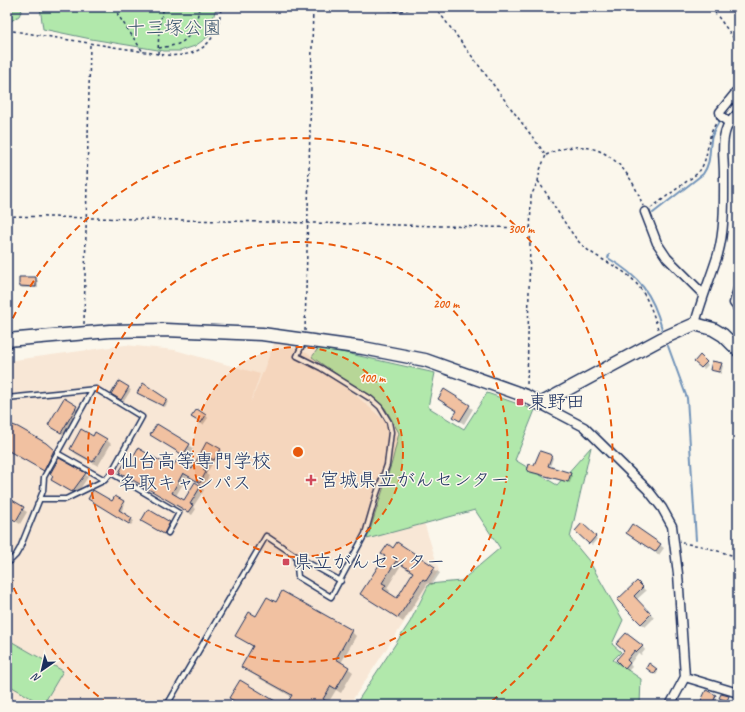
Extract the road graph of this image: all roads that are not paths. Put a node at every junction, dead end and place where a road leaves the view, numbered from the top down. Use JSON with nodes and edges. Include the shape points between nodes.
{"nodes":[{"id":1,"x":738,"y":90,"type":"edge"},
{"id":2,"x":738,"y":113,"type":"edge"},
{"id":3,"x":729,"y":123,"type":"junction"},
{"id":4,"x":645,"y":212,"type":"road end"},
{"id":5,"x":738,"y":289,"type":"edge"},
{"id":6,"x":703,"y":294,"type":"junction"},
{"id":7,"x":738,"y":308,"type":"edge"},
{"id":8,"x":695,"y":324,"type":"junction"},
{"id":9,"x":304,"y":339,"type":"junction"},
{"id":10,"x":7,"y":340,"type":"edge"},
{"id":11,"x":738,"y":350,"type":"edge"},
{"id":12,"x":92,"y":390,"type":"junction"},
{"id":13,"x":7,"y":398,"type":"edge"},
{"id":14,"x":540,"y":404,"type":"junction"},
{"id":15,"x":57,"y":453,"type":"junction"},
{"id":16,"x":111,"y":473,"type":"junction"},
{"id":17,"x":105,"y":480,"type":"junction"},
{"id":18,"x":40,"y":499,"type":"junction"},
{"id":19,"x":168,"y":533,"type":"dead end"},
{"id":20,"x":296,"y":556,"type":"junction"},
{"id":21,"x":7,"y":564,"type":"edge"},
{"id":22,"x":341,"y":581,"type":"junction"},
{"id":23,"x":685,"y":677,"type":"junction"},
{"id":24,"x":738,"y":693,"type":"edge"},
{"id":25,"x":167,"y":705,"type":"edge"},
{"id":26,"x":670,"y":705,"type":"edge"}],
"edges":[{"from":1,"to":3,"type":"street","via":[[722,108],[721,116]]},
{"from":2,"to":3,"type":"street"},
{"from":3,"to":6,"type":"street","via":[[723,146],[724,194],[718,253]]},
{"from":4,"to":6,"type":"street","via":[[657,243],[667,258]]},
{"from":5,"to":7,"type":"street","via":[[734,302]]},
{"from":6,"to":8,"type":"street"},
{"from":8,"to":11,"type":"street","via":[[723,335]]},
{"from":8,"to":14,"type":"street","via":[[661,339]]},
{"from":9,"to":10,"type":"street","via":[[262,334],[165,330],[85,333]]},
{"from":9,"to":14,"type":"street","via":[[425,360],[526,396]]},
{"from":9,"to":22,"type":"lane","via":[[297,356],[371,399],[380,407],[389,422],[391,432],[387,465],[365,534]]},
{"from":12,"to":13,"type":"lane"},
{"from":12,"to":15,"type":"lane"},
{"from":12,"to":16,"type":"lane","via":[[96,389],[142,417]]},
{"from":14,"to":23,"type":"street","via":[[584,427],[632,473],[662,508],[672,526]]},
{"from":15,"to":17,"type":"lane"},
{"from":15,"to":18,"type":"lane","via":[[44,477]]},
{"from":16,"to":17,"type":"lane"},
{"from":16,"to":19,"type":"lane","via":[[180,513]]},
{"from":17,"to":18,"type":"lane","via":[[66,499]]},
{"from":18,"to":21,"type":"lane","via":[[20,548]]},
{"from":20,"to":22,"type":"lane"},
{"from":20,"to":22,"type":"lane","via":[[298,577],[331,597]]},
{"from":20,"to":25,"type":"lane","via":[[266,536]]},
{"from":23,"to":24,"type":"street"},
{"from":23,"to":26,"type":"street"}]}
